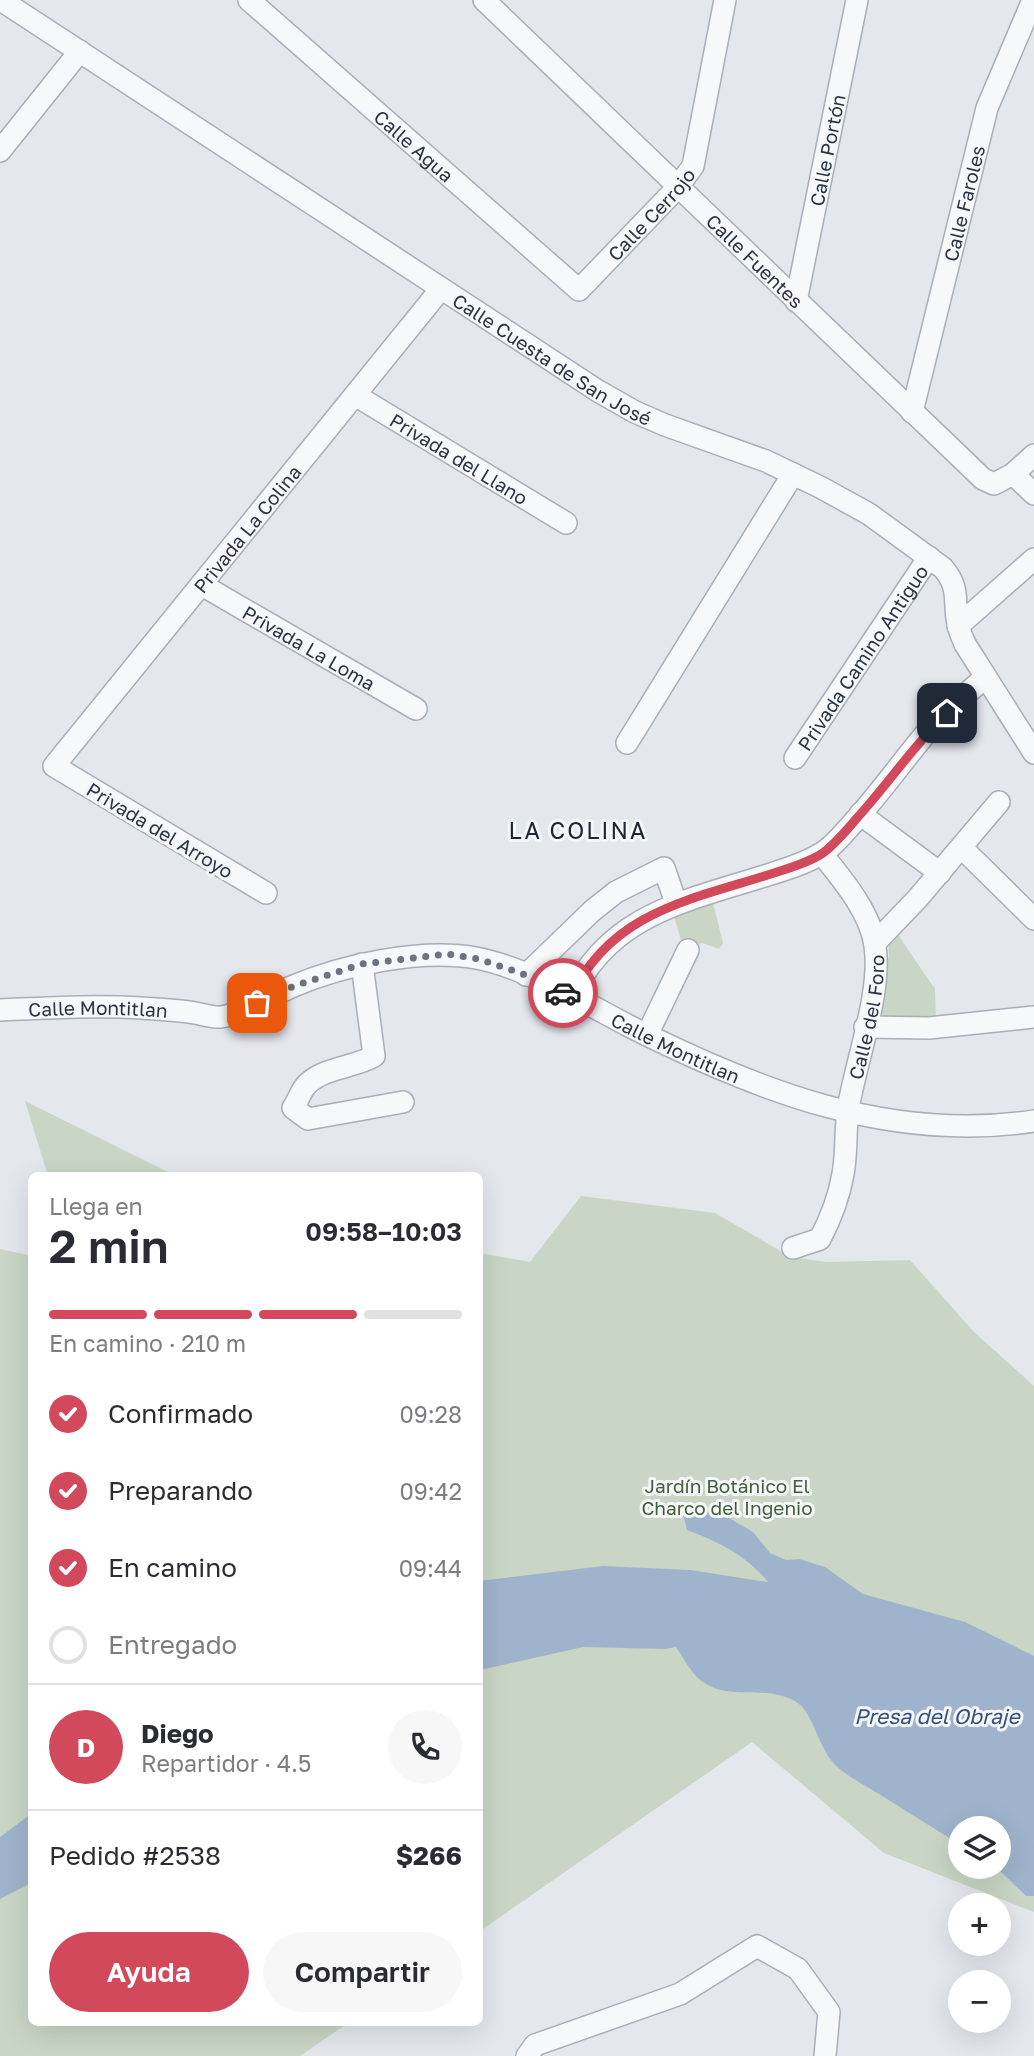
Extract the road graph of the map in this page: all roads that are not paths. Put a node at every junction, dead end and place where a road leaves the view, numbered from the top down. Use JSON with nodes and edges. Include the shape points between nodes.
{"nodes":[{"id":1,"x":1,"y":0,"type":"edge"},
{"id":2,"x":249,"y":0,"type":"edge"},
{"id":3,"x":484,"y":0,"type":"edge"},
{"id":4,"x":725,"y":0,"type":"edge"},
{"id":5,"x":857,"y":0,"type":"edge"},
{"id":6,"x":1034,"y":0,"type":"edge"},
{"id":7,"x":80,"y":51,"type":"junction"},
{"id":8,"x":0,"y":151,"type":"edge"},
{"id":9,"x":677,"y":188,"type":"junction"},
{"id":10,"x":440,"y":290,"type":"junction"},
{"id":11,"x":579,"y":290,"type":"joint"},
{"id":12,"x":796,"y":301,"type":"junction"},
{"id":13,"x":355,"y":395,"type":"junction"},
{"id":14,"x":912,"y":412,"type":"junction"},
{"id":15,"x":1034,"y":455,"type":"edge"},
{"id":16,"x":793,"y":474,"type":"junction"},
{"id":17,"x":1013,"y":474,"type":"junction"},
{"id":18,"x":1034,"y":494,"type":"edge"},
{"id":19,"x":566,"y":523,"type":"dead end"},
{"id":20,"x":929,"y":557,"type":"junction"},
{"id":21,"x":1034,"y":559,"type":"edge"},
{"id":22,"x":202,"y":585,"type":"junction"},
{"id":23,"x":958,"y":626,"type":"junction"},
{"id":24,"x":985,"y":677,"type":"junction"},
{"id":25,"x":416,"y":709,"type":"dead end"},
{"id":26,"x":627,"y":743,"type":"dead end"},
{"id":27,"x":1034,"y":753,"type":"edge"},
{"id":28,"x":795,"y":758,"type":"dead end"},
{"id":29,"x":54,"y":766,"type":"joint"},
{"id":30,"x":999,"y":802,"type":"dead end"},
{"id":31,"x":860,"y":814,"type":"junction"},
{"id":32,"x":962,"y":848,"type":"junction"},
{"id":33,"x":822,"y":853,"type":"junction"},
{"id":34,"x":940,"y":873,"type":"junction"},
{"id":35,"x":266,"y":892,"type":"dead end"},
{"id":36,"x":676,"y":903,"type":"junction"},
{"id":37,"x":1034,"y":919,"type":"edge"},
{"id":38,"x":875,"y":943,"type":"junction"},
{"id":39,"x":688,"y":950,"type":"dead end"},
{"id":40,"x":362,"y":964,"type":"junction"},
{"id":41,"x":526,"y":975,"type":"junction"},
{"id":42,"x":571,"y":997,"type":"junction"},
{"id":43,"x":0,"y":1010,"type":"edge"},
{"id":44,"x":1034,"y":1017,"type":"edge"},
{"id":45,"x":865,"y":1027,"type":"junction"},
{"id":46,"x":647,"y":1035,"type":"junction"},
{"id":47,"x":403,"y":1102,"type":"dead end"},
{"id":48,"x":848,"y":1111,"type":"junction"},
{"id":49,"x":1034,"y":1121,"type":"edge"},
{"id":50,"x":793,"y":1248,"type":"dead end"},
{"id":51,"x":527,"y":2056,"type":"edge"},
{"id":52,"x":825,"y":2056,"type":"edge"}],
"edges":[{"from":1,"to":7,"type":"street","name":"Calle Cuesta de San José"},
{"from":2,"to":11,"type":"street","name":"Calle Agua"},
{"from":3,"to":9,"type":"street","name":"Calle Fuentes"},
{"from":4,"to":9,"type":"street","name":"Calle Cerrojo","via":[[693,166]]},
{"from":5,"to":12,"type":"street","name":"Calle Portón"},
{"from":6,"to":14,"type":"street","name":"Calle Faroles","via":[[987,108]]},
{"from":7,"to":8,"type":"street"},
{"from":7,"to":10,"type":"street","name":"Calle Cuesta de San José"},
{"from":9,"to":11,"type":"street","name":"Calle Cerrojo"},
{"from":9,"to":12,"type":"street","name":"Calle Fuentes"},
{"from":10,"to":13,"type":"street","name":"Privada La Colina"},
{"from":10,"to":16,"type":"street","name":"Calle Cuesta de San José","via":[[635,412]]},
{"from":12,"to":14,"type":"street","name":"Calle Fuentes"},
{"from":13,"to":19,"type":"street","name":"Privada del Llano"},
{"from":13,"to":22,"type":"street","name":"Privada La Colina"},
{"from":14,"to":17,"type":"street","name":"Calle Fuentes","via":[[983,480],[994,484]]},
{"from":15,"to":17,"type":"street"},
{"from":16,"to":20,"type":"street","name":"Calle Cuesta de San José","via":[[869,514]]},
{"from":16,"to":26,"type":"street"},
{"from":17,"to":18,"type":"street"},
{"from":20,"to":23,"type":"street","name":"Calle Cuesta de San José","via":[[953,579]]},
{"from":20,"to":28,"type":"street","name":"Privada Camino Antiguo"},
{"from":21,"to":23,"type":"street"},
{"from":22,"to":25,"type":"street","name":"Privada La Loma"},
{"from":22,"to":29,"type":"street","name":"Privada La Colina"},
{"from":23,"to":24,"type":"street","name":"Calle Cuesta de San José"},
{"from":24,"to":27,"type":"street","name":"Calle Cuesta de San José"},
{"from":24,"to":31,"type":"street","via":[[929,731]]},
{"from":29,"to":35,"type":"street","name":"Privada del Arroyo"},
{"from":30,"to":32,"type":"street"},
{"from":31,"to":33,"type":"street"},
{"from":31,"to":34,"type":"street"},
{"from":32,"to":34,"type":"street"},
{"from":32,"to":37,"type":"street"},
{"from":33,"to":36,"type":"street"},
{"from":33,"to":38,"type":"street","name":"Calle del Foro","via":[[861,909]]},
{"from":34,"to":38,"type":"street"},
{"from":36,"to":41,"type":"street","via":[[664,868],[616,892]]},
{"from":36,"to":42,"type":"street","via":[[656,911],[600,953]]},
{"from":38,"to":45,"type":"street","name":"Calle del Foro","via":[[877,972]]},
{"from":39,"to":46,"type":"street"},
{"from":40,"to":41,"type":"street","name":"Calle Montitlan","via":[[447,954]]},
{"from":40,"to":43,"type":"street","name":"Calle Montitlan","via":[[219,1017],[103,1006]]},
{"from":40,"to":47,"type":"street","via":[[374,1056],[334,1069],[305,1086],[293,1108],[308,1119]]},
{"from":41,"to":42,"type":"street","name":"Calle Montitlan"},
{"from":42,"to":46,"type":"street","name":"Calle Montitlan"},
{"from":44,"to":45,"type":"street","via":[[929,1028]]},
{"from":45,"to":48,"type":"street","name":"Calle del Foro"},
{"from":46,"to":48,"type":"street","name":"Calle Montitlan","via":[[746,1081]]},
{"from":48,"to":49,"type":"street","name":"Calle Montitlan","via":[[907,1123],[961,1127]]},
{"from":48,"to":50,"type":"street","name":"Calle del Foro","via":[[843,1173],[833,1215],[820,1239]]},
{"from":51,"to":52,"type":"street","via":[[536,2045],[680,1994],[757,1946],[798,1969],[829,2012]]}]}
